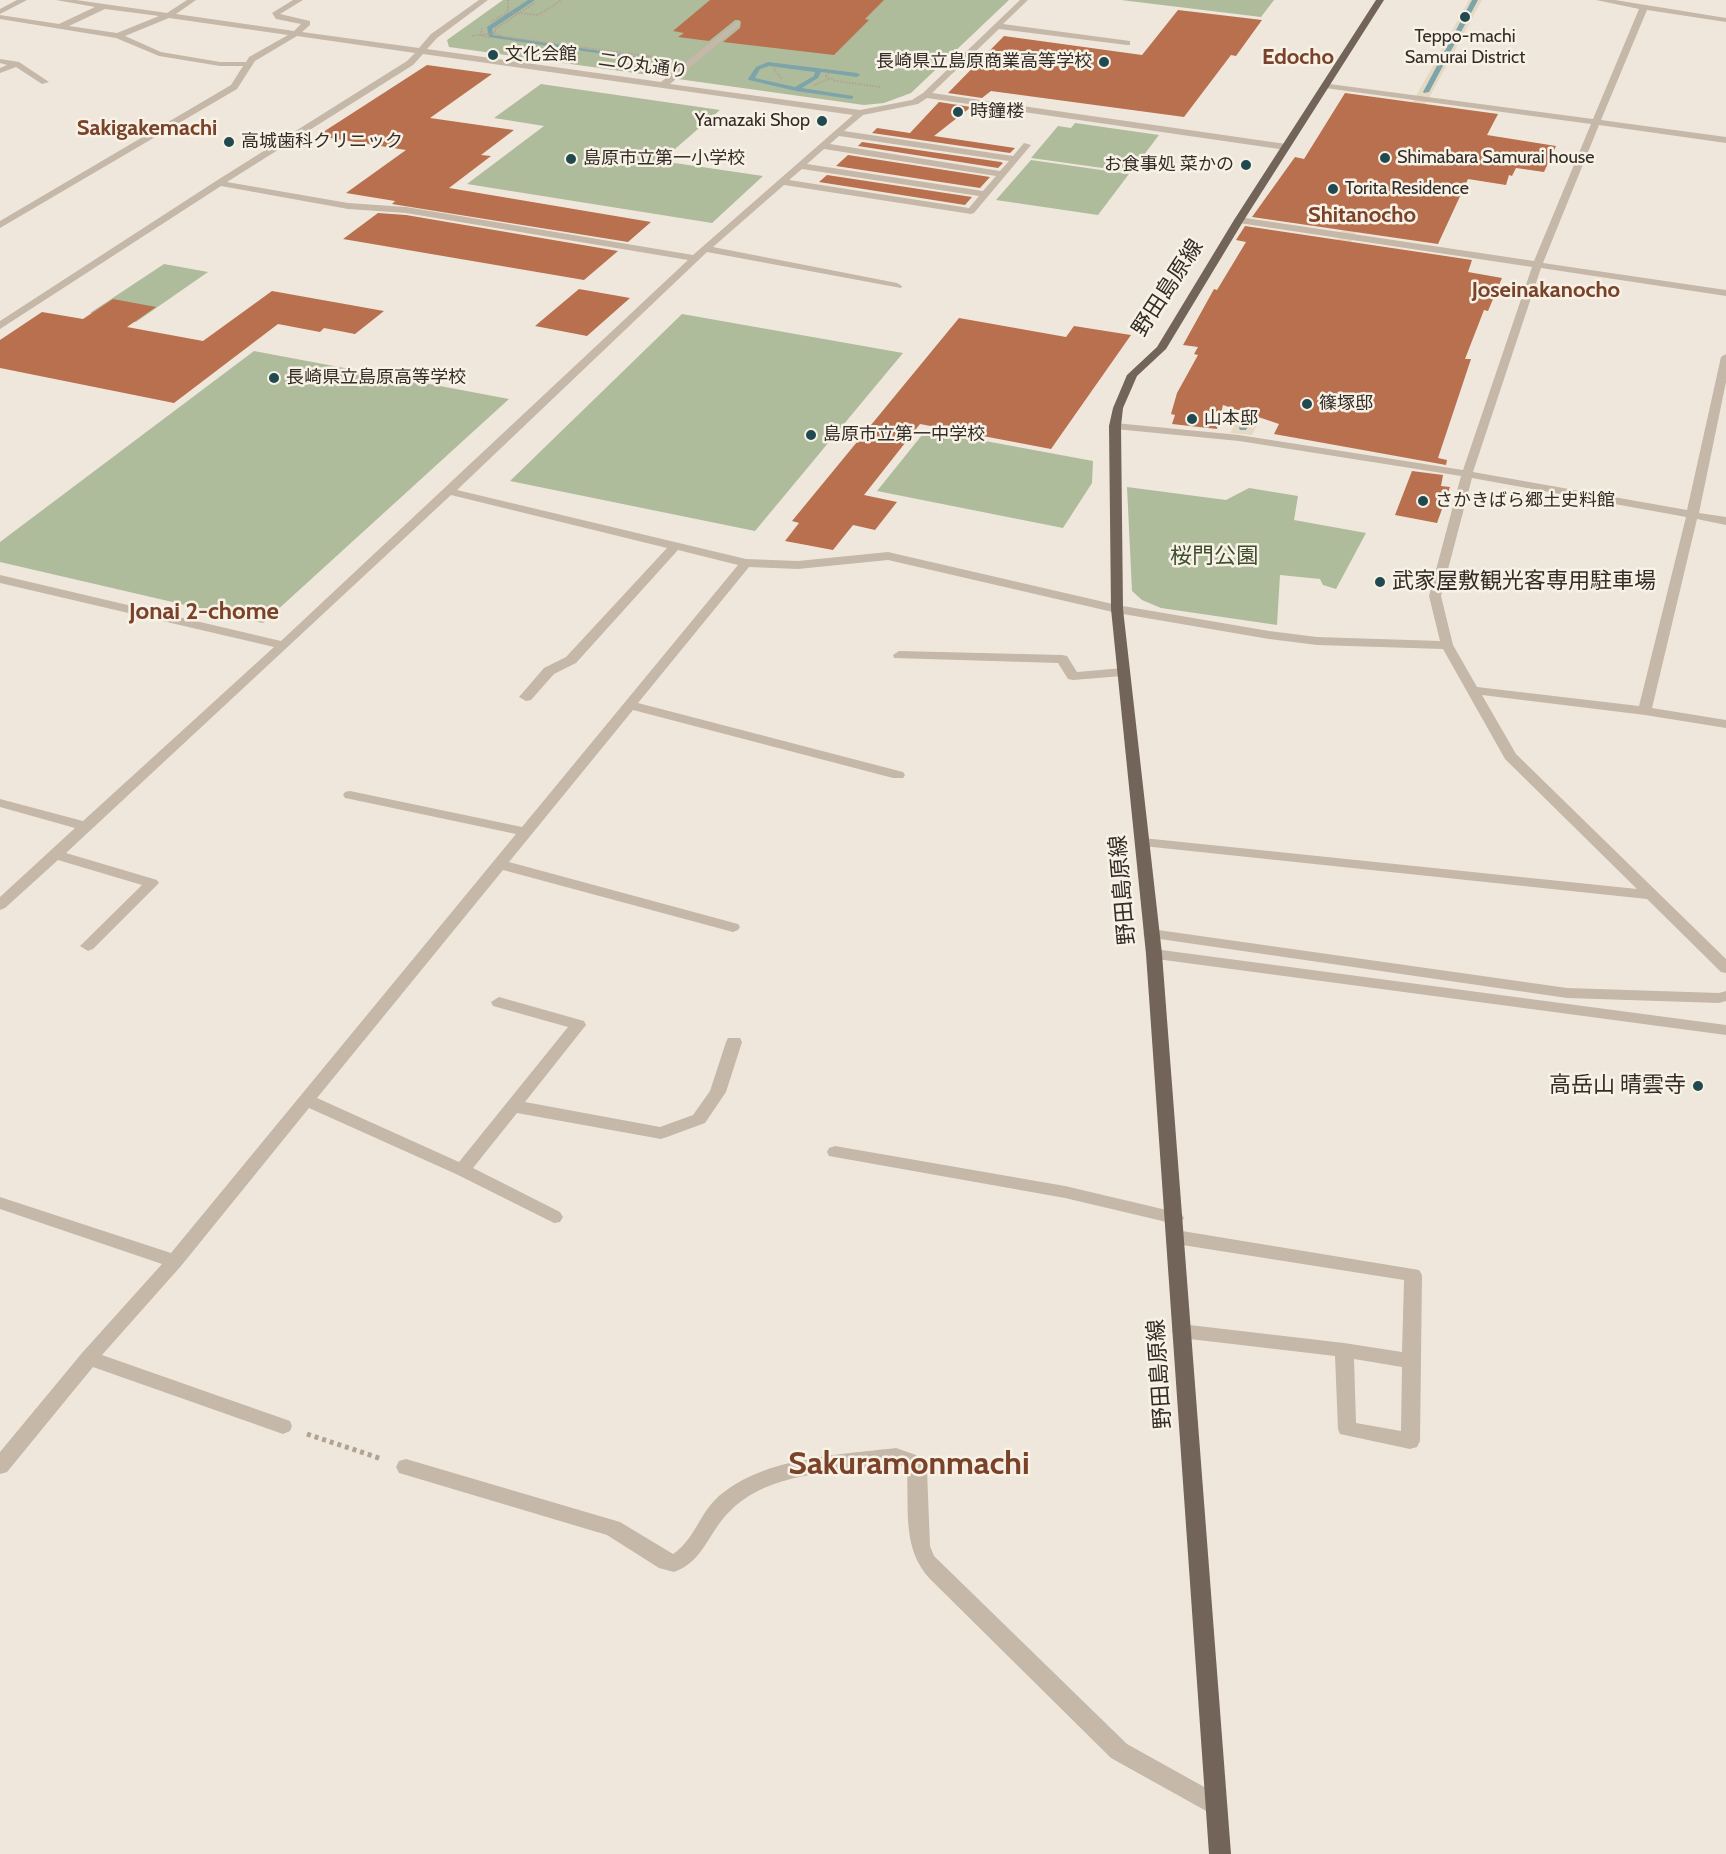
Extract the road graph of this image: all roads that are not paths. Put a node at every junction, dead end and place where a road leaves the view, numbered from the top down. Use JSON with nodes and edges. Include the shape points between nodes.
{"nodes":[{"id":1,"x":23,"y":0,"type":"edge"},
{"id":2,"x":60,"y":0,"type":"edge"},
{"id":3,"x":192,"y":0,"type":"edge"},
{"id":4,"x":299,"y":0,"type":"edge"},
{"id":5,"x":484,"y":0,"type":"edge"},
{"id":6,"x":1024,"y":0,"type":"edge"},
{"id":7,"x":1380,"y":0,"type":"edge"},
{"id":8,"x":1600,"y":0,"type":"edge"},
{"id":9,"x":104,"y":6,"type":"junction"},
{"id":10,"x":1644,"y":7,"type":"junction"},
{"id":11,"x":0,"y":12,"type":"edge"},
{"id":12,"x":169,"y":15,"type":"junction"},
{"id":13,"x":0,"y":17,"type":"edge"},
{"id":14,"x":1726,"y":20,"type":"edge"},
{"id":15,"x":736,"y":24,"type":"dead end"},
{"id":16,"x":998,"y":26,"type":"junction"},
{"id":17,"x":62,"y":27,"type":"junction"},
{"id":18,"x":296,"y":33,"type":"junction"},
{"id":19,"x":118,"y":36,"type":"junction"},
{"id":20,"x":1127,"y":43,"type":"dead end"},
{"id":21,"x":422,"y":50,"type":"junction"},
{"id":22,"x":0,"y":61,"type":"edge"},
{"id":23,"x":16,"y":64,"type":"junction"},
{"id":24,"x":246,"y":64,"type":"junction"},
{"id":25,"x":0,"y":70,"type":"edge"},
{"id":26,"x":45,"y":82,"type":"dead end"},
{"id":27,"x":1325,"y":85,"type":"junction"},
{"id":28,"x":662,"y":86,"type":"junction"},
{"id":29,"x":926,"y":95,"type":"junction"},
{"id":30,"x":860,"y":113,"type":"junction"},
{"id":31,"x":1596,"y":121,"type":"junction"},
{"id":32,"x":838,"y":133,"type":"junction"},
{"id":33,"x":1726,"y":140,"type":"edge"},
{"id":34,"x":1027,"y":145,"type":"dead end"},
{"id":35,"x":823,"y":146,"type":"junction"},
{"id":36,"x":1286,"y":147,"type":"junction"},
{"id":37,"x":1016,"y":159,"type":"junction"},
{"id":38,"x":800,"y":166,"type":"junction"},
{"id":39,"x":1002,"y":174,"type":"junction"},
{"id":40,"x":783,"y":182,"type":"junction"},
{"id":41,"x":219,"y":183,"type":"junction"},
{"id":42,"x":985,"y":194,"type":"junction"},
{"id":43,"x":1239,"y":220,"type":"junction"},
{"id":44,"x":0,"y":225,"type":"edge"},
{"id":45,"x":706,"y":249,"type":"junction"},
{"id":46,"x":695,"y":258,"type":"junction"},
{"id":47,"x":1537,"y":266,"type":"junction"},
{"id":48,"x":897,"y":286,"type":"dead end"},
{"id":49,"x":1726,"y":293,"type":"edge"},
{"id":50,"x":0,"y":326,"type":"edge"},
{"id":51,"x":1726,"y":357,"type":"edge"},
{"id":52,"x":1115,"y":426,"type":"junction"},
{"id":53,"x":1467,"y":474,"type":"junction"},
{"id":54,"x":447,"y":491,"type":"junction"},
{"id":55,"x":1692,"y":516,"type":"junction"},
{"id":56,"x":1726,"y":521,"type":"edge"},
{"id":57,"x":675,"y":546,"type":"junction"},
{"id":58,"x":746,"y":563,"type":"junction"},
{"id":59,"x":0,"y":579,"type":"edge"},
{"id":60,"x":1117,"y":609,"type":"junction"},
{"id":61,"x":283,"y":645,"type":"junction"},
{"id":62,"x":1447,"y":645,"type":"junction"},
{"id":63,"x":899,"y":656,"type":"dead end"},
{"id":64,"x":1123,"y":672,"type":"junction"},
{"id":65,"x":1471,"y":690,"type":"junction"},
{"id":66,"x":526,"y":697,"type":"dead end"},
{"id":67,"x":630,"y":705,"type":"junction"},
{"id":68,"x":1645,"y":711,"type":"junction"},
{"id":69,"x":1726,"y":724,"type":"edge"},
{"id":70,"x":898,"y":775,"type":"dead end"},
{"id":71,"x":350,"y":795,"type":"dead end"},
{"id":72,"x":0,"y":803,"type":"edge"},
{"id":73,"x":84,"y":826,"type":"junction"},
{"id":74,"x":525,"y":832,"type":"junction"},
{"id":75,"x":1143,"y":842,"type":"junction"},
{"id":76,"x":54,"y":854,"type":"junction"},
{"id":77,"x":499,"y":864,"type":"junction"},
{"id":78,"x":1650,"y":895,"type":"junction"},
{"id":79,"x":0,"y":905,"type":"edge"},
{"id":80,"x":733,"y":927,"type":"dead end"},
{"id":81,"x":1151,"y":934,"type":"junction"},
{"id":82,"x":88,"y":946,"type":"dead end"},
{"id":83,"x":1154,"y":954,"type":"junction"},
{"id":84,"x":1726,"y":968,"type":"edge"},
{"id":85,"x":1726,"y":996,"type":"edge"},
{"id":86,"x":499,"y":1002,"type":"dead end"},
{"id":87,"x":1726,"y":1030,"type":"edge"},
{"id":88,"x":734,"y":1042,"type":"dead end"},
{"id":89,"x":306,"y":1100,"type":"junction"},
{"id":90,"x":513,"y":1106,"type":"junction"},
{"id":91,"x":835,"y":1152,"type":"dead end"},
{"id":92,"x":462,"y":1170,"type":"junction"},
{"id":93,"x":0,"y":1203,"type":"edge"},
{"id":94,"x":554,"y":1217,"type":"dead end"},
{"id":95,"x":1175,"y":1218,"type":"junction"},
{"id":96,"x":1176,"y":1237,"type":"junction"},
{"id":97,"x":175,"y":1260,"type":"junction"},
{"id":98,"x":1181,"y":1331,"type":"junction"},
{"id":99,"x":1344,"y":1350,"type":"junction"},
{"id":100,"x":89,"y":1358,"type":"junction"},
{"id":101,"x":1411,"y":1361,"type":"junction"},
{"id":102,"x":283,"y":1426,"type":"road end"},
{"id":103,"x":0,"y":1466,"type":"edge"},
{"id":104,"x":406,"y":1467,"type":"road end"},
{"id":105,"x":1216,"y":1805,"type":"junction"},
{"id":106,"x":1220,"y":1854,"type":"edge"}],
"edges":[{"from":1,"to":11,"type":"street"},
{"from":2,"to":9,"type":"street","name":"二の丸通り"},
{"from":3,"to":12,"type":"street"},
{"from":4,"to":18,"type":"street","via":[[276,13],[307,23]]},
{"from":5,"to":21,"type":"street","via":[[434,36]]},
{"from":6,"to":16,"type":"street"},
{"from":7,"to":27,"type":"main road","name":"野田島原線"},
{"from":8,"to":10,"type":"street"},
{"from":9,"to":12,"type":"street","name":"二の丸通り"},
{"from":9,"to":17,"type":"street"},
{"from":10,"to":14,"type":"street","via":[[1674,8]]},
{"from":10,"to":31,"type":"street"},
{"from":12,"to":18,"type":"street","name":"二の丸通り"},
{"from":12,"to":19,"type":"street"},
{"from":13,"to":17,"type":"street"},
{"from":15,"to":28,"type":"street"},
{"from":16,"to":20,"type":"street"},
{"from":16,"to":29,"type":"street"},
{"from":17,"to":19,"type":"street"},
{"from":18,"to":21,"type":"street","name":"二の丸通り"},
{"from":18,"to":24,"type":"street"},
{"from":19,"to":24,"type":"street","via":[[159,54]]},
{"from":21,"to":28,"type":"street","name":"二の丸通り"},
{"from":21,"to":41,"type":"street","via":[[410,63]]},
{"from":22,"to":23,"type":"street"},
{"from":23,"to":25,"type":"street"},
{"from":23,"to":26,"type":"street"},
{"from":24,"to":44,"type":"street","via":[[234,87]]},
{"from":27,"to":31,"type":"street"},
{"from":27,"to":36,"type":"main road","name":"野田島原線"},
{"from":28,"to":30,"type":"street","name":"二の丸通り"},
{"from":29,"to":30,"type":"street","via":[[915,102]]},
{"from":29,"to":36,"type":"street"},
{"from":30,"to":32,"type":"street"},
{"from":31,"to":33,"type":"street"},
{"from":31,"to":47,"type":"street"},
{"from":32,"to":35,"type":"street"},
{"from":32,"to":37,"type":"street"},
{"from":34,"to":37,"type":"street"},
{"from":35,"to":38,"type":"street"},
{"from":35,"to":39,"type":"street"},
{"from":36,"to":43,"type":"main road","name":"野田島原線"},
{"from":37,"to":39,"type":"street"},
{"from":38,"to":40,"type":"street"},
{"from":38,"to":42,"type":"street"},
{"from":39,"to":42,"type":"street"},
{"from":40,"to":42,"type":"street","via":[[970,211]]},
{"from":40,"to":45,"type":"street"},
{"from":41,"to":46,"type":"street"},
{"from":41,"to":50,"type":"street"},
{"from":43,"to":47,"type":"street"},
{"from":43,"to":52,"type":"main road","name":"野田島原線","via":[[1161,349],[1132,375]]},
{"from":45,"to":46,"type":"street"},
{"from":45,"to":48,"type":"street"},
{"from":46,"to":54,"type":"street"},
{"from":47,"to":49,"type":"street"},
{"from":47,"to":53,"type":"street"},
{"from":51,"to":55,"type":"street"},
{"from":52,"to":53,"type":"street","via":[[1239,438]]},
{"from":52,"to":60,"type":"main road","name":"野田島原線"},
{"from":53,"to":55,"type":"street"},
{"from":53,"to":62,"type":"street","via":[[1435,596]]},
{"from":54,"to":57,"type":"street"},
{"from":54,"to":61,"type":"street"},
{"from":55,"to":56,"type":"street"},
{"from":55,"to":68,"type":"street"},
{"from":57,"to":58,"type":"street"},
{"from":57,"to":66,"type":"street","via":[[571,660],[549,671]]},
{"from":58,"to":60,"type":"street","via":[[798,565],[888,556]]},
{"from":58,"to":67,"type":"street"},
{"from":59,"to":61,"type":"street"},
{"from":60,"to":62,"type":"street","via":[[1317,641]]},
{"from":60,"to":64,"type":"main road","name":"野田島原線"},
{"from":61,"to":73,"type":"street"},
{"from":62,"to":65,"type":"street"},
{"from":63,"to":64,"type":"street","via":[[1062,659],[1073,675]]},
{"from":64,"to":75,"type":"main road","name":"野田島原線"},
{"from":65,"to":68,"type":"street"},
{"from":65,"to":78,"type":"street","via":[[1510,756]]},
{"from":67,"to":70,"type":"street"},
{"from":67,"to":74,"type":"street"},
{"from":68,"to":69,"type":"street"},
{"from":71,"to":74,"type":"street"},
{"from":72,"to":73,"type":"street"},
{"from":73,"to":76,"type":"street"},
{"from":74,"to":77,"type":"street"},
{"from":75,"to":78,"type":"street"},
{"from":75,"to":81,"type":"main road","name":"野田島原線"},
{"from":76,"to":79,"type":"street"},
{"from":76,"to":82,"type":"street","via":[[152,883]]},
{"from":77,"to":80,"type":"street"},
{"from":77,"to":89,"type":"street"},
{"from":78,"to":84,"type":"street"},
{"from":81,"to":83,"type":"main road","name":"野田島原線"},
{"from":81,"to":85,"type":"street","via":[[1567,993]]},
{"from":83,"to":87,"type":"street"},
{"from":83,"to":95,"type":"main road","name":"野田島原線"},
{"from":86,"to":90,"type":"street","via":[[578,1025]]},
{"from":88,"to":90,"type":"street","via":[[718,1092],[699,1119],[661,1133]]},
{"from":89,"to":92,"type":"street"},
{"from":89,"to":97,"type":"street"},
{"from":90,"to":92,"type":"street"},
{"from":91,"to":95,"type":"street","via":[[1065,1191]]},
{"from":92,"to":94,"type":"street"},
{"from":93,"to":97,"type":"street"},
{"from":95,"to":96,"type":"main road","name":"野田島原線"},
{"from":96,"to":98,"type":"main road","name":"野田島原線"},
{"from":96,"to":101,"type":"street","via":[[1413,1275]]},
{"from":97,"to":100,"type":"street"},
{"from":98,"to":99,"type":"street"},
{"from":98,"to":105,"type":"main road","name":"野田島原線"},
{"from":99,"to":101,"type":"street"},
{"from":99,"to":101,"type":"street","via":[[1347,1429],[1410,1441]]},
{"from":100,"to":102,"type":"street"},
{"from":100,"to":103,"type":"street"},
{"from":104,"to":105,"type":"street","via":[[613,1528],[666,1562],[674,1563],[690,1554],[706,1524],[723,1505],[765,1479],[797,1470],[906,1457],[917,1470],[920,1546],[926,1561],[1119,1751]]},
{"from":105,"to":106,"type":"main road","name":"野田島原線"}]}
